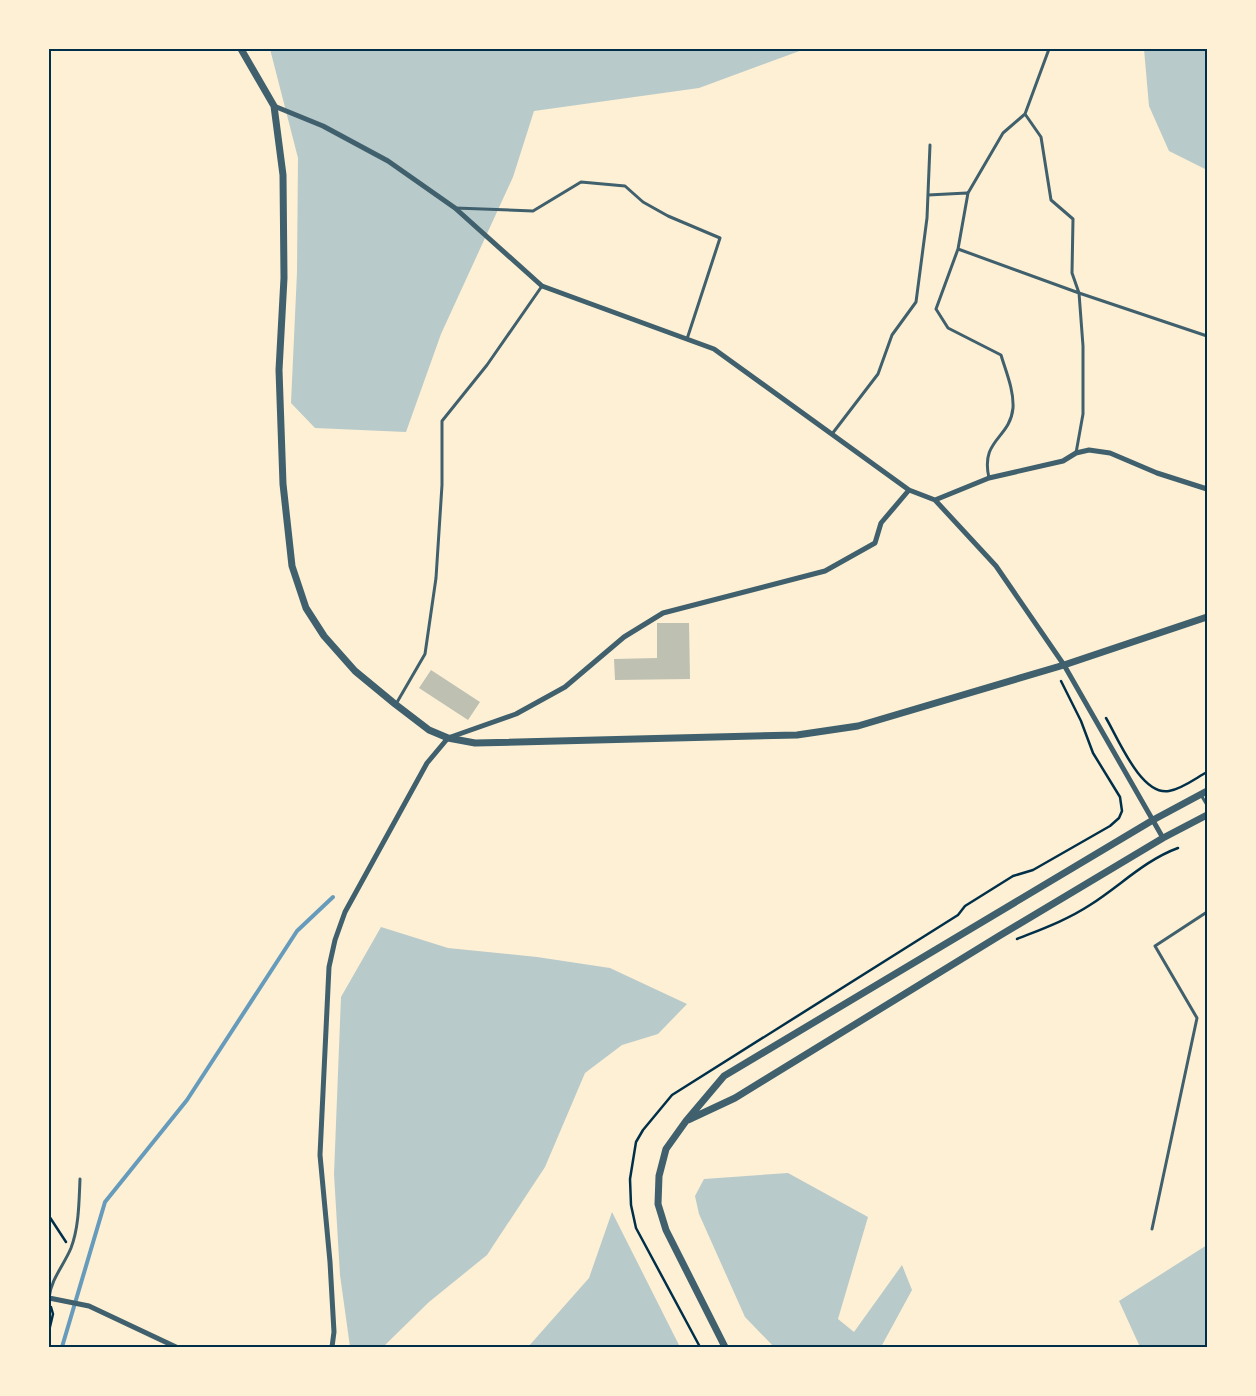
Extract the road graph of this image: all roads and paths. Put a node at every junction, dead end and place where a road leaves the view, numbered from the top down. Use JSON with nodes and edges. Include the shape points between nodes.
{"nodes":[{"id":1,"x":241,"y":49,"type":"edge"},
{"id":2,"x":1048,"y":49,"type":"edge"},
{"id":3,"x":274,"y":106,"type":"junction"},
{"id":4,"x":1025,"y":114,"type":"junction"},
{"id":5,"x":930,"y":145,"type":"dead end"},
{"id":6,"x":968,"y":193,"type":"junction"},
{"id":7,"x":928,"y":194,"type":"junction"},
{"id":8,"x":454,"y":208,"type":"junction"},
{"id":9,"x":958,"y":249,"type":"junction"},
{"id":10,"x":542,"y":286,"type":"junction"},
{"id":11,"x":1079,"y":293,"type":"junction"},
{"id":12,"x":1207,"y":336,"type":"edge"},
{"id":13,"x":687,"y":339,"type":"junction"},
{"id":14,"x":831,"y":434,"type":"junction"},
{"id":15,"x":1076,"y":453,"type":"junction"},
{"id":16,"x":989,"y":478,"type":"junction"},
{"id":17,"x":1207,"y":489,"type":"edge"},
{"id":18,"x":909,"y":490,"type":"junction"},
{"id":19,"x":935,"y":500,"type":"junction"},
{"id":20,"x":1207,"y":618,"type":"edge"},
{"id":21,"x":1064,"y":665,"type":"junction"},
{"id":22,"x":1061,"y":681,"type":"dead end"},
{"id":23,"x":395,"y":704,"type":"junction"},
{"id":24,"x":1105,"y":716,"type":"dead end"},
{"id":25,"x":448,"y":738,"type":"junction"},
{"id":26,"x":1207,"y":772,"type":"edge"},
{"id":27,"x":1204,"y":793,"type":"edge"},
{"id":28,"x":1207,"y":805,"type":"edge"},
{"id":29,"x":1207,"y":816,"type":"edge"},
{"id":30,"x":1152,"y":820,"type":"junction"},
{"id":31,"x":1110,"y":826,"type":"dead end"},
{"id":32,"x":1163,"y":838,"type":"junction"},
{"id":33,"x":1178,"y":848,"type":"dead end"},
{"id":34,"x":1207,"y":912,"type":"edge"},
{"id":35,"x":1016,"y":939,"type":"dead end"},
{"id":36,"x":686,"y":1121,"type":"junction"},
{"id":37,"x":80,"y":1179,"type":"dead end"},
{"id":38,"x":49,"y":1216,"type":"edge"},
{"id":39,"x":1152,"y":1229,"type":"dead end"},
{"id":40,"x":71,"y":1248,"type":"junction"},
{"id":41,"x":49,"y":1298,"type":"edge"},
{"id":42,"x":50,"y":1319,"type":"edge"},
{"id":43,"x":49,"y":1331,"type":"edge"},
{"id":44,"x":176,"y":1347,"type":"edge"},
{"id":45,"x":332,"y":1347,"type":"edge"},
{"id":46,"x":724,"y":1347,"type":"edge"}],
"edges":[{"from":1,"to":3,"type":"street"},
{"from":2,"to":4,"type":"lane"},
{"from":3,"to":8,"type":"street","via":[[323,126],[388,161]]},
{"from":3,"to":23,"type":"street","via":[[283,175],[284,278],[279,370],[283,484],[292,566],[306,608],[324,636],[355,671]]},
{"from":4,"to":6,"type":"lane","via":[[1003,133]]},
{"from":4,"to":11,"type":"lane","via":[[1040,137],[1051,200],[1073,219],[1072,273]]},
{"from":5,"to":7,"type":"lane"},
{"from":6,"to":7,"type":"lane"},
{"from":6,"to":9,"type":"lane"},
{"from":7,"to":14,"type":"lane","via":[[916,302],[892,335],[878,374]]},
{"from":8,"to":10,"type":"street"},
{"from":8,"to":13,"type":"lane","via":[[533,211],[580,182],[625,186],[643,202],[720,238]]},
{"from":9,"to":11,"type":"lane"},
{"from":9,"to":16,"type":"lane","via":[[936,309],[948,328],[1000,355],[1010,383],[1013,408],[1006,430],[992,444],[986,463]]},
{"from":10,"to":13,"type":"street"},
{"from":10,"to":23,"type":"lane","via":[[487,365],[442,421],[436,578],[425,654]]},
{"from":11,"to":12,"type":"lane"},
{"from":11,"to":15,"type":"lane","via":[[1084,346],[1083,414]]},
{"from":13,"to":14,"type":"street","via":[[714,349]]},
{"from":14,"to":18,"type":"street"},
{"from":15,"to":16,"type":"street","via":[[1063,461]]},
{"from":15,"to":17,"type":"street","via":[[1089,450],[1110,453]]},
{"from":16,"to":19,"type":"street"},
{"from":18,"to":19,"type":"street"},
{"from":18,"to":25,"type":"street","via":[[881,523],[875,544],[825,571],[663,613],[624,637],[565,687],[516,714]]},
{"from":19,"to":21,"type":"street","via":[[996,566]]},
{"from":20,"to":21,"type":"street"},
{"from":21,"to":25,"type":"street","via":[[858,726],[797,734],[476,744]]},
{"from":21,"to":30,"type":"street"},
{"from":22,"to":31,"type":"path","via":[[1093,753],[1120,797],[1122,811]]},
{"from":23,"to":25,"type":"street","via":[[429,730]]},
{"from":24,"to":26,"type":"path","via":[[1143,780],[1154,790],[1175,790]]},
{"from":25,"to":45,"type":"street","via":[[427,763],[345,912],[335,940],[330,968],[320,1155],[330,1262]]},
{"from":27,"to":28,"type":"lane"},
{"from":27,"to":30,"type":"street"},
{"from":29,"to":32,"type":"street"},
{"from":30,"to":32,"type":"street"},
{"from":30,"to":36,"type":"street","via":[[724,1076]]},
{"from":32,"to":36,"type":"street","via":[[735,1098]]},
{"from":33,"to":35,"type":"path","via":[[1060,922]]},
{"from":34,"to":39,"type":"lane","via":[[1155,946],[1197,1018]]},
{"from":36,"to":46,"type":"street","via":[[666,1149],[659,1176],[658,1204],[666,1230]]},
{"from":37,"to":40,"type":"lane","via":[[78,1216]]},
{"from":38,"to":40,"type":"path"},
{"from":40,"to":41,"type":"lane","via":[[50,1287]]},
{"from":41,"to":42,"type":"path","via":[[53,1314]]},
{"from":41,"to":44,"type":"street","via":[[90,1306]]},
{"from":42,"to":43,"type":"path"}]}
